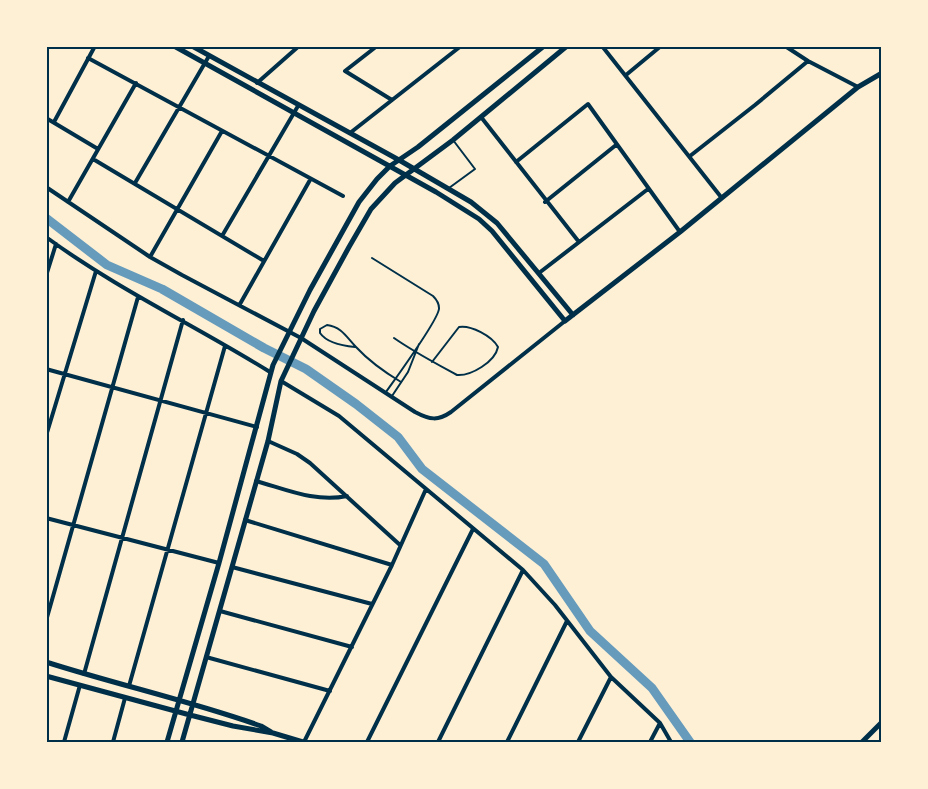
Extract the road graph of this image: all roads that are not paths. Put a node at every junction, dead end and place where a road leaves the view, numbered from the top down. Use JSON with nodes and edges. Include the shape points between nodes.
{"nodes":[{"id":1,"x":95,"y":46,"type":"edge"},
{"id":2,"x":174,"y":46,"type":"edge"},
{"id":3,"x":192,"y":46,"type":"edge"},
{"id":4,"x":298,"y":46,"type":"edge"},
{"id":5,"x":377,"y":46,"type":"edge"},
{"id":6,"x":461,"y":46,"type":"edge"},
{"id":7,"x":544,"y":46,"type":"edge"},
{"id":8,"x":567,"y":46,"type":"edge"},
{"id":9,"x":602,"y":46,"type":"edge"},
{"id":10,"x":661,"y":46,"type":"edge"},
{"id":11,"x":786,"y":46,"type":"edge"},
{"id":12,"x":209,"y":56,"type":"junction"},
{"id":13,"x":88,"y":58,"type":"junction"},
{"id":14,"x":808,"y":61,"type":"junction"},
{"id":15,"x":205,"y":64,"type":"junction"},
{"id":16,"x":882,"y":72,"type":"edge"},
{"id":17,"x":626,"y":75,"type":"junction"},
{"id":18,"x":136,"y":83,"type":"junction"},
{"id":19,"x":256,"y":83,"type":"junction"},
{"id":20,"x":858,"y":87,"type":"junction"},
{"id":21,"x":392,"y":100,"type":"junction"},
{"id":22,"x":298,"y":106,"type":"junction"},
{"id":23,"x":179,"y":108,"type":"junction"},
{"id":24,"x":293,"y":113,"type":"junction"},
{"id":25,"x":481,"y":117,"type":"junction"},
{"id":26,"x":46,"y":118,"type":"edge"},
{"id":27,"x":54,"y":122,"type":"junction"},
{"id":28,"x":222,"y":131,"type":"junction"},
{"id":29,"x":350,"y":133,"type":"junction"},
{"id":30,"x":453,"y":140,"type":"junction"},
{"id":31,"x":616,"y":145,"type":"junction"},
{"id":32,"x":98,"y":149,"type":"junction"},
{"id":33,"x":267,"y":156,"type":"junction"},
{"id":34,"x":690,"y":156,"type":"junction"},
{"id":35,"x":93,"y":159,"type":"junction"},
{"id":36,"x":399,"y":160,"type":"junction"},
{"id":37,"x":516,"y":162,"type":"junction"},
{"id":38,"x":390,"y":166,"type":"junction"},
{"id":39,"x":414,"y":168,"type":"junction"},
{"id":40,"x":405,"y":175,"type":"junction"},
{"id":41,"x":310,"y":180,"type":"junction"},
{"id":42,"x":135,"y":183,"type":"junction"},
{"id":43,"x":46,"y":187,"type":"edge"},
{"id":44,"x":449,"y":188,"type":"junction"},
{"id":45,"x":648,"y":189,"type":"junction"},
{"id":46,"x":342,"y":196,"type":"dead end"},
{"id":47,"x":721,"y":196,"type":"junction"},
{"id":48,"x":68,"y":202,"type":"junction"},
{"id":49,"x":545,"y":202,"type":"junction"},
{"id":50,"x":178,"y":209,"type":"junction"},
{"id":51,"x":680,"y":232,"type":"junction"},
{"id":52,"x":222,"y":236,"type":"junction"},
{"id":53,"x":46,"y":237,"type":"edge"},
{"id":54,"x":579,"y":242,"type":"junction"},
{"id":55,"x":56,"y":244,"type":"junction"},
{"id":56,"x":150,"y":257,"type":"junction"},
{"id":57,"x":372,"y":258,"type":"dead end"},
{"id":58,"x":264,"y":261,"type":"junction"},
{"id":59,"x":96,"y":271,"type":"junction"},
{"id":60,"x":538,"y":273,"type":"junction"},
{"id":61,"x":46,"y":276,"type":"edge"},
{"id":62,"x":138,"y":297,"type":"junction"},
{"id":63,"x":240,"y":304,"type":"junction"},
{"id":64,"x":573,"y":315,"type":"junction"},
{"id":65,"x":183,"y":320,"type":"junction"},
{"id":66,"x":565,"y":321,"type":"junction"},
{"id":67,"x":290,"y":331,"type":"junction"},
{"id":68,"x":301,"y":338,"type":"junction"},
{"id":69,"x":394,"y":338,"type":"dead end"},
{"id":70,"x":420,"y":341,"type":"junction"},
{"id":71,"x":225,"y":346,"type":"junction"},
{"id":72,"x":356,"y":347,"type":"junction"},
{"id":73,"x":413,"y":351,"type":"junction"},
{"id":74,"x":417,"y":354,"type":"junction"},
{"id":75,"x":432,"y":362,"type":"junction"},
{"id":76,"x":46,"y":369,"type":"edge"},
{"id":77,"x":270,"y":372,"type":"junction"},
{"id":78,"x":64,"y":374,"type":"junction"},
{"id":79,"x":395,"y":378,"type":"junction"},
{"id":80,"x":281,"y":381,"type":"junction"},
{"id":81,"x":401,"y":382,"type":"junction"},
{"id":82,"x":112,"y":387,"type":"junction"},
{"id":83,"x":386,"y":392,"type":"junction"},
{"id":84,"x":392,"y":396,"type":"junction"},
{"id":85,"x":160,"y":401,"type":"junction"},
{"id":86,"x":206,"y":413,"type":"junction"},
{"id":87,"x":257,"y":427,"type":"junction"},
{"id":88,"x":46,"y":436,"type":"edge"},
{"id":89,"x":268,"y":441,"type":"junction"},
{"id":90,"x":256,"y":481,"type":"junction"},
{"id":91,"x":426,"y":489,"type":"junction"},
{"id":92,"x":347,"y":496,"type":"junction"},
{"id":93,"x":46,"y":518,"type":"edge"},
{"id":94,"x":245,"y":520,"type":"junction"},
{"id":95,"x":74,"y":526,"type":"junction"},
{"id":96,"x":473,"y":529,"type":"junction"},
{"id":97,"x":121,"y":539,"type":"junction"},
{"id":98,"x":400,"y":545,"type":"junction"},
{"id":99,"x":167,"y":551,"type":"junction"},
{"id":100,"x":219,"y":563,"type":"junction"},
{"id":101,"x":392,"y":565,"type":"junction"},
{"id":102,"x":231,"y":567,"type":"junction"},
{"id":103,"x":523,"y":570,"type":"junction"},
{"id":104,"x":372,"y":604,"type":"junction"},
{"id":105,"x":219,"y":611,"type":"junction"},
{"id":106,"x":46,"y":621,"type":"edge"},
{"id":107,"x":567,"y":621,"type":"junction"},
{"id":108,"x":352,"y":647,"type":"junction"},
{"id":109,"x":205,"y":656,"type":"junction"},
{"id":110,"x":46,"y":662,"type":"edge"},
{"id":111,"x":84,"y":674,"type":"junction"},
{"id":112,"x":46,"y":676,"type":"edge"},
{"id":113,"x":611,"y":677,"type":"junction"},
{"id":114,"x":80,"y":685,"type":"junction"},
{"id":115,"x":129,"y":688,"type":"junction"},
{"id":116,"x":330,"y":691,"type":"junction"},
{"id":117,"x":125,"y":698,"type":"junction"},
{"id":118,"x":179,"y":700,"type":"junction"},
{"id":119,"x":193,"y":704,"type":"junction"},
{"id":120,"x":176,"y":712,"type":"junction"},
{"id":121,"x":190,"y":716,"type":"junction"},
{"id":122,"x":882,"y":722,"type":"edge"},
{"id":123,"x":660,"y":723,"type":"junction"},
{"id":124,"x":273,"y":733,"type":"junction"},
{"id":125,"x":64,"y":742,"type":"edge"},
{"id":126,"x":113,"y":742,"type":"edge"},
{"id":127,"x":167,"y":742,"type":"edge"},
{"id":128,"x":182,"y":742,"type":"edge"},
{"id":129,"x":304,"y":742,"type":"edge"},
{"id":130,"x":367,"y":742,"type":"edge"},
{"id":131,"x":438,"y":742,"type":"edge"},
{"id":132,"x":507,"y":742,"type":"edge"},
{"id":133,"x":578,"y":742,"type":"edge"},
{"id":134,"x":650,"y":742,"type":"edge"},
{"id":135,"x":671,"y":742,"type":"edge"},
{"id":136,"x":862,"y":742,"type":"edge"}],
"edges":[{"from":1,"to":13,"type":"street"},
{"from":2,"to":15,"type":"street"},
{"from":3,"to":12,"type":"street"},
{"from":4,"to":19,"type":"street"},
{"from":5,"to":21,"type":"street","via":[[345,71]]},
{"from":6,"to":21,"type":"street"},
{"from":7,"to":36,"type":"street"},
{"from":8,"to":25,"type":"street"},
{"from":9,"to":17,"type":"street"},
{"from":10,"to":17,"type":"street"},
{"from":11,"to":14,"type":"street"},
{"from":12,"to":15,"type":"street"},
{"from":12,"to":19,"type":"street"},
{"from":13,"to":18,"type":"street"},
{"from":13,"to":27,"type":"street"},
{"from":14,"to":20,"type":"street"},
{"from":14,"to":34,"type":"street"},
{"from":15,"to":23,"type":"street"},
{"from":15,"to":24,"type":"street"},
{"from":16,"to":20,"type":"street"},
{"from":17,"to":34,"type":"street"},
{"from":18,"to":23,"type":"street"},
{"from":18,"to":32,"type":"street"},
{"from":19,"to":22,"type":"street"},
{"from":20,"to":47,"type":"street"},
{"from":21,"to":29,"type":"street"},
{"from":22,"to":24,"type":"street"},
{"from":22,"to":29,"type":"street"},
{"from":23,"to":28,"type":"street"},
{"from":23,"to":42,"type":"street"},
{"from":24,"to":33,"type":"street"},
{"from":24,"to":38,"type":"street"},
{"from":25,"to":30,"type":"street"},
{"from":25,"to":37,"type":"street"},
{"from":26,"to":27,"type":"street"},
{"from":27,"to":32,"type":"street"},
{"from":28,"to":33,"type":"street"},
{"from":28,"to":50,"type":"street"},
{"from":29,"to":36,"type":"street"},
{"from":30,"to":39,"type":"street"},
{"from":30,"to":44,"type":"lane","via":[[475,169]]},
{"from":31,"to":37,"type":"street","via":[[588,104]]},
{"from":31,"to":45,"type":"street"},
{"from":31,"to":49,"type":"street"},
{"from":32,"to":35,"type":"street"},
{"from":33,"to":41,"type":"street"},
{"from":33,"to":52,"type":"street"},
{"from":34,"to":47,"type":"street"},
{"from":35,"to":42,"type":"street"},
{"from":35,"to":48,"type":"street"},
{"from":36,"to":38,"type":"street"},
{"from":36,"to":39,"type":"street"},
{"from":37,"to":49,"type":"street"},
{"from":38,"to":40,"type":"street"},
{"from":38,"to":67,"type":"street","via":[[359,202]]},
{"from":39,"to":40,"type":"street"},
{"from":39,"to":44,"type":"street"},
{"from":40,"to":66,"type":"street","via":[[479,219]]},
{"from":40,"to":68,"type":"street","via":[[371,209]]},
{"from":41,"to":46,"type":"street"},
{"from":41,"to":58,"type":"street"},
{"from":42,"to":50,"type":"street"},
{"from":43,"to":48,"type":"street"},
{"from":44,"to":60,"type":"street","via":[[486,213]]},
{"from":45,"to":51,"type":"street"},
{"from":45,"to":54,"type":"street"},
{"from":47,"to":51,"type":"street"},
{"from":48,"to":56,"type":"street"},
{"from":49,"to":54,"type":"street"},
{"from":50,"to":52,"type":"street"},
{"from":50,"to":56,"type":"street"},
{"from":51,"to":64,"type":"street"},
{"from":52,"to":58,"type":"street"},
{"from":53,"to":55,"type":"street"},
{"from":54,"to":60,"type":"street"},
{"from":55,"to":59,"type":"street"},
{"from":55,"to":61,"type":"street"},
{"from":56,"to":63,"type":"street"},
{"from":57,"to":70,"type":"lane","via":[[438,301],[438,315]]},
{"from":58,"to":63,"type":"street"},
{"from":59,"to":62,"type":"street"},
{"from":59,"to":78,"type":"street"},
{"from":60,"to":64,"type":"street"},
{"from":62,"to":65,"type":"street"},
{"from":62,"to":82,"type":"street"},
{"from":63,"to":67,"type":"street"},
{"from":64,"to":66,"type":"street"},
{"from":65,"to":71,"type":"street"},
{"from":65,"to":85,"type":"street"},
{"from":66,"to":84,"type":"street","via":[[445,417],[427,418]]},
{"from":67,"to":68,"type":"street"},
{"from":67,"to":77,"type":"street"},
{"from":68,"to":80,"type":"street"},
{"from":68,"to":83,"type":"street"},
{"from":69,"to":73,"type":"lane"},
{"from":70,"to":73,"type":"lane"},
{"from":70,"to":74,"type":"lane"},
{"from":71,"to":77,"type":"street"},
{"from":71,"to":86,"type":"street"},
{"from":72,"to":72,"type":"lane","via":[[338,328],[327,325],[320,329],[323,338]]},
{"from":72,"to":79,"type":"lane"},
{"from":73,"to":74,"type":"lane"},
{"from":73,"to":79,"type":"lane"},
{"from":74,"to":75,"type":"lane"},
{"from":74,"to":81,"type":"lane"},
{"from":75,"to":75,"type":"lane","via":[[457,375],[466,375],[495,355],[498,347],[471,327],[459,327]]},
{"from":76,"to":78,"type":"street"},
{"from":77,"to":87,"type":"street"},
{"from":78,"to":82,"type":"street"},
{"from":78,"to":88,"type":"street"},
{"from":79,"to":81,"type":"lane"},
{"from":79,"to":83,"type":"lane"},
{"from":80,"to":89,"type":"street"},
{"from":80,"to":91,"type":"street","via":[[339,416]]},
{"from":81,"to":84,"type":"lane"},
{"from":82,"to":85,"type":"street"},
{"from":82,"to":95,"type":"street"},
{"from":83,"to":84,"type":"street"},
{"from":85,"to":86,"type":"street"},
{"from":85,"to":97,"type":"street"},
{"from":86,"to":87,"type":"street"},
{"from":86,"to":99,"type":"street"},
{"from":87,"to":100,"type":"street"},
{"from":89,"to":90,"type":"street"},
{"from":89,"to":92,"type":"street","via":[[297,454]]},
{"from":90,"to":92,"type":"street","via":[[312,497]]},
{"from":90,"to":94,"type":"street"},
{"from":91,"to":96,"type":"street"},
{"from":91,"to":98,"type":"street"},
{"from":92,"to":98,"type":"street"},
{"from":93,"to":95,"type":"street"},
{"from":94,"to":101,"type":"street"},
{"from":94,"to":102,"type":"street"},
{"from":95,"to":97,"type":"street"},
{"from":95,"to":106,"type":"street"},
{"from":96,"to":103,"type":"street"},
{"from":96,"to":130,"type":"street"},
{"from":97,"to":99,"type":"street"},
{"from":97,"to":111,"type":"street"},
{"from":98,"to":101,"type":"street"},
{"from":99,"to":100,"type":"street"},
{"from":99,"to":115,"type":"street"},
{"from":100,"to":118,"type":"street"},
{"from":101,"to":104,"type":"street"},
{"from":102,"to":104,"type":"street"},
{"from":102,"to":105,"type":"street"},
{"from":103,"to":107,"type":"street"},
{"from":103,"to":131,"type":"street"},
{"from":104,"to":108,"type":"street"},
{"from":105,"to":108,"type":"street"},
{"from":105,"to":109,"type":"street"},
{"from":107,"to":113,"type":"street"},
{"from":107,"to":132,"type":"street"},
{"from":108,"to":116,"type":"street"},
{"from":109,"to":116,"type":"street"},
{"from":109,"to":119,"type":"street"},
{"from":110,"to":111,"type":"street"},
{"from":111,"to":115,"type":"street"},
{"from":112,"to":114,"type":"street"},
{"from":113,"to":123,"type":"street"},
{"from":113,"to":133,"type":"street"},
{"from":114,"to":117,"type":"street"},
{"from":114,"to":125,"type":"street"},
{"from":115,"to":118,"type":"street"},
{"from":116,"to":129,"type":"street"},
{"from":117,"to":120,"type":"street"},
{"from":117,"to":126,"type":"street"},
{"from":118,"to":119,"type":"street"},
{"from":118,"to":120,"type":"street"},
{"from":119,"to":121,"type":"street"},
{"from":119,"to":124,"type":"street"},
{"from":120,"to":121,"type":"street"},
{"from":120,"to":127,"type":"street"},
{"from":121,"to":124,"type":"street"},
{"from":121,"to":128,"type":"street"},
{"from":122,"to":136,"type":"street"},
{"from":123,"to":134,"type":"street"},
{"from":123,"to":135,"type":"street"},
{"from":124,"to":129,"type":"street"}]}
